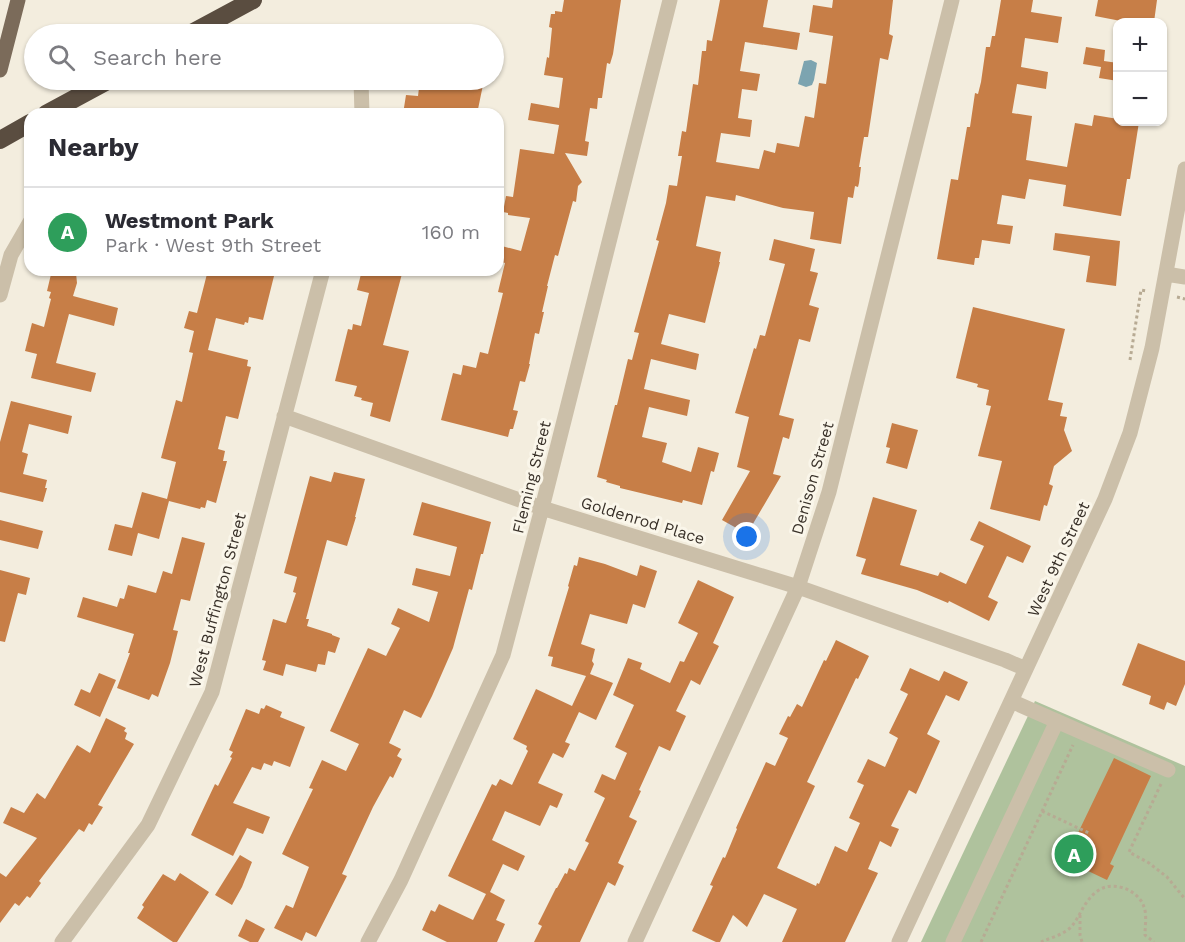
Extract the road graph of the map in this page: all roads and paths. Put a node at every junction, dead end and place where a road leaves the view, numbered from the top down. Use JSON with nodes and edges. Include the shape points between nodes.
{"nodes":[{"id":1,"x":18,"y":0,"type":"edge"},
{"id":2,"x":253,"y":0,"type":"edge"},
{"id":3,"x":670,"y":0,"type":"edge"},
{"id":4,"x":952,"y":0,"type":"edge"},
{"id":5,"x":209,"y":24,"type":"edge"},
{"id":6,"x":0,"y":70,"type":"edge"},
{"id":7,"x":90,"y":90,"type":"edge"},
{"id":8,"x":362,"y":90,"type":"edge"},
{"id":9,"x":57,"y":108,"type":"edge"},
{"id":10,"x":363,"y":108,"type":"edge"},
{"id":11,"x":24,"y":126,"type":"edge"},
{"id":12,"x":0,"y":140,"type":"edge"},
{"id":13,"x":1185,"y":169,"type":"edge"},
{"id":14,"x":24,"y":232,"type":"edge"},
{"id":15,"x":1166,"y":274,"type":"junction"},
{"id":16,"x":321,"y":276,"type":"edge"},
{"id":17,"x":1185,"y":277,"type":"edge"},
{"id":18,"x":0,"y":295,"type":"edge"},
{"id":19,"x":284,"y":416,"type":"junction"},
{"id":20,"x":542,"y":508,"type":"junction"},
{"id":21,"x":798,"y":587,"type":"junction"},
{"id":22,"x":1026,"y":669,"type":"junction"},
{"id":23,"x":1011,"y":701,"type":"junction"},
{"id":24,"x":1057,"y":721,"type":"junction"},
{"id":25,"x":1080,"y":732,"type":"junction"},
{"id":26,"x":1168,"y":770,"type":"joint"},
{"id":27,"x":1042,"y":811,"type":"junction"},
{"id":28,"x":1089,"y":833,"type":"dead end"},
{"id":29,"x":1185,"y":898,"type":"edge"},
{"id":30,"x":1080,"y":915,"type":"junction"},
{"id":31,"x":62,"y":942,"type":"edge"},
{"id":32,"x":368,"y":942,"type":"edge"},
{"id":33,"x":635,"y":942,"type":"edge"},
{"id":34,"x":899,"y":942,"type":"edge"},
{"id":35,"x":953,"y":942,"type":"edge"},
{"id":36,"x":981,"y":942,"type":"edge"},
{"id":37,"x":1041,"y":942,"type":"edge"},
{"id":38,"x":1082,"y":942,"type":"edge"},
{"id":39,"x":1154,"y":942,"type":"edge"}],
"edges":[{"from":1,"to":6,"type":"main road"},
{"from":2,"to":5,"type":"highway"},
{"from":3,"to":20,"type":"street","name":"Fleming Street"},
{"from":4,"to":21,"type":"street","name":"Denison Street","via":[[829,492]]},
{"from":7,"to":9,"type":"highway"},
{"from":8,"to":10,"type":"street"},
{"from":11,"to":12,"type":"highway"},
{"from":13,"to":15,"type":"street","name":"West 9th Street"},
{"from":14,"to":18,"type":"street","via":[[11,255]]},
{"from":15,"to":17,"type":"street"},
{"from":15,"to":22,"type":"street","name":"West 9th Street","via":[[1130,433],[1105,499]]},
{"from":16,"to":19,"type":"street","name":"West Buffington Street"},
{"from":19,"to":20,"type":"street","name":"Goldenrod Place"},
{"from":19,"to":31,"type":"street","name":"West Buffington Street","via":[[212,692],[148,825]]},
{"from":20,"to":21,"type":"street","name":"Goldenrod Place"},
{"from":20,"to":32,"type":"street","name":"Fleming Street","via":[[503,655],[401,880]]},
{"from":21,"to":22,"type":"street","name":"Goldenrod Place"},
{"from":21,"to":33,"type":"street","name":"Denison Street"},
{"from":22,"to":23,"type":"street","name":"West 9th Street"},
{"from":23,"to":24,"type":"street"},
{"from":23,"to":34,"type":"street","name":"West 9th Street"},
{"from":24,"to":25,"type":"street"},
{"from":24,"to":35,"type":"street"},
{"from":25,"to":26,"type":"street"},
{"from":25,"to":27,"type":"path"},
{"from":26,"to":29,"type":"path","via":[[1129,852],[1167,877]]},
{"from":27,"to":28,"type":"path"},
{"from":27,"to":36,"type":"path"},
{"from":30,"to":37,"type":"path","via":[[1071,928]]},
{"from":30,"to":38,"type":"path"},
{"from":30,"to":39,"type":"path","via":[[1084,905],[1104,887],[1123,888],[1140,897],[1145,935]]}]}
